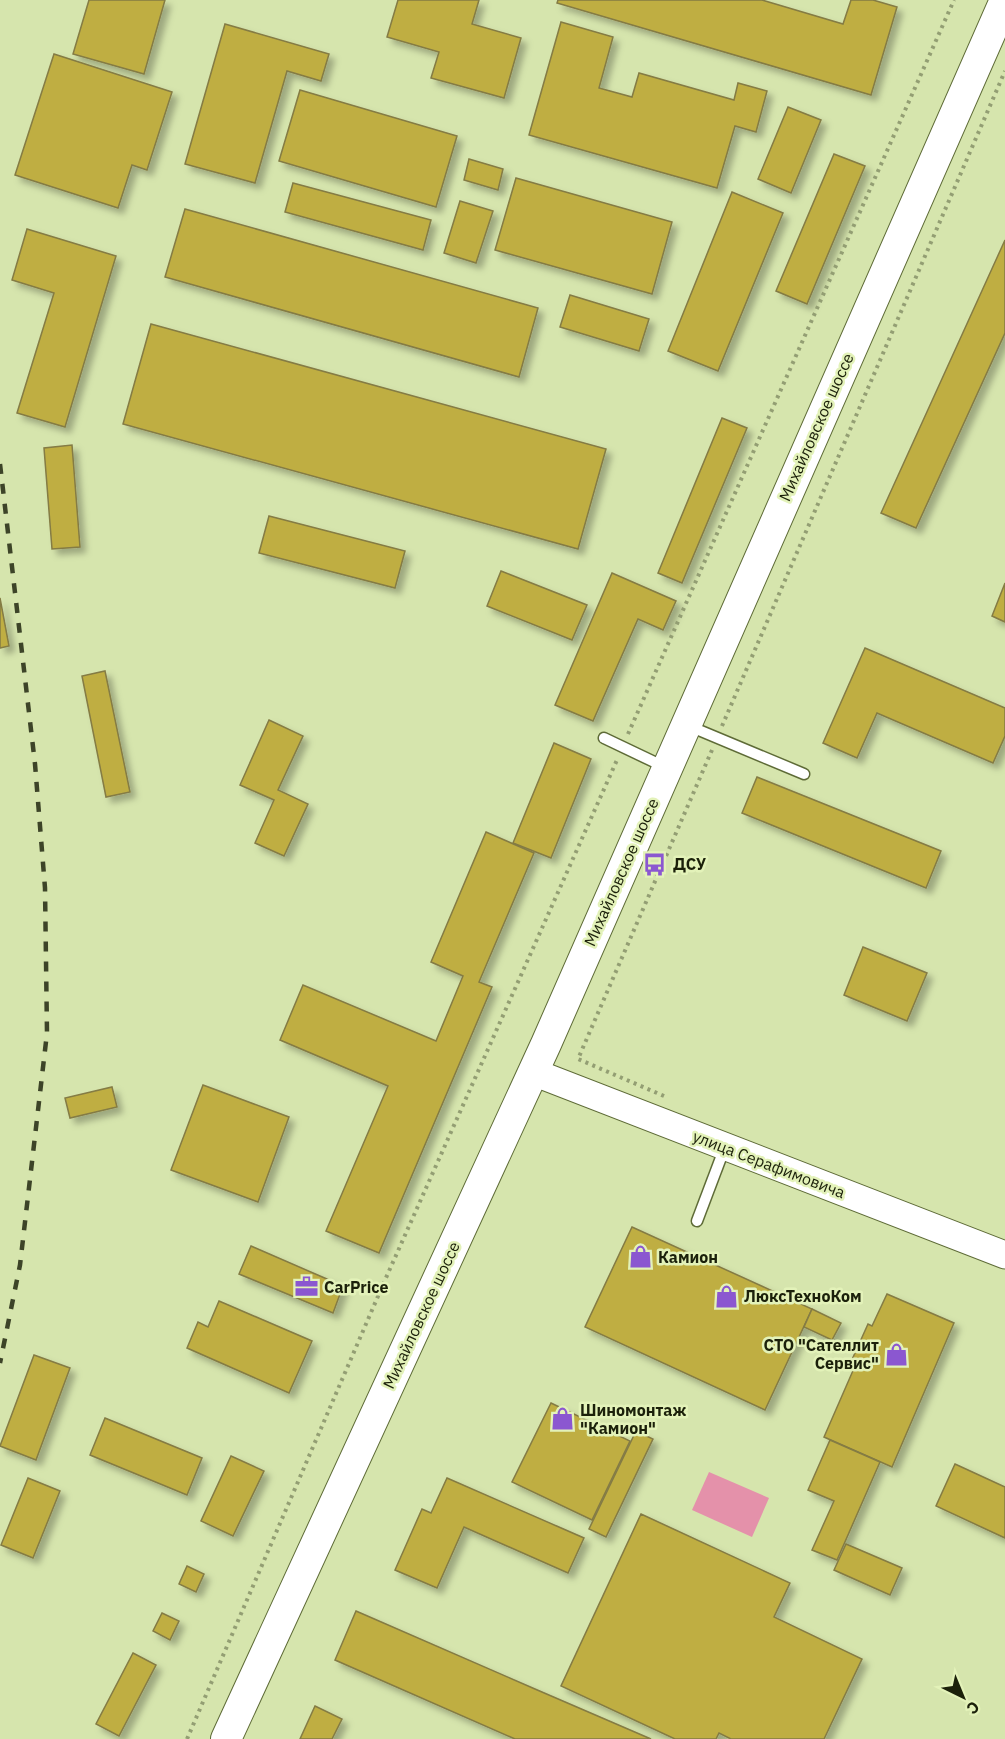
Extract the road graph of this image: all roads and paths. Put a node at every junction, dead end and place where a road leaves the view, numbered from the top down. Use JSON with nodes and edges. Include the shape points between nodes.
{"nodes":[{"id":1,"x":954,"y":0,"type":"edge"},
{"id":2,"x":1005,"y":0,"type":"edge"},
{"id":3,"x":1005,"y":71,"type":"edge"},
{"id":4,"x":686,"y":725,"type":"junction"},
{"id":5,"x":604,"y":738,"type":"dead end"},
{"id":6,"x":717,"y":738,"type":"junction"},
{"id":7,"x":623,"y":747,"type":"junction"},
{"id":8,"x":667,"y":768,"type":"junction"},
{"id":9,"x":804,"y":774,"type":"dead end"},
{"id":10,"x":578,"y":1059,"type":"dead end"},
{"id":11,"x":532,"y":1072,"type":"junction"},
{"id":12,"x":725,"y":1147,"type":"junction"},
{"id":13,"x":697,"y":1221,"type":"dead end"},
{"id":14,"x":1005,"y":1255,"type":"edge"},
{"id":15,"x":187,"y":1739,"type":"edge"},
{"id":16,"x":226,"y":1739,"type":"edge"}],
"edges":[{"from":1,"to":7,"type":"path"},
{"from":2,"to":4,"type":"main road","name":"Михайловское шоссе"},
{"from":3,"to":6,"type":"path"},
{"from":4,"to":6,"type":"lane"},
{"from":4,"to":8,"type":"main road","name":"Михайловское шоссе"},
{"from":5,"to":7,"type":"lane"},
{"from":6,"to":9,"type":"lane"},
{"from":6,"to":10,"type":"path"},
{"from":7,"to":8,"type":"lane"},
{"from":7,"to":15,"type":"path"},
{"from":8,"to":11,"type":"main road","name":"Михайловское шоссе"},
{"from":11,"to":12,"type":"street","name":"улица Серафимовича"},
{"from":11,"to":16,"type":"main road","name":"Михайловское шоссе"},
{"from":12,"to":13,"type":"lane"},
{"from":12,"to":14,"type":"street","name":"улица Серафимовича"}]}
